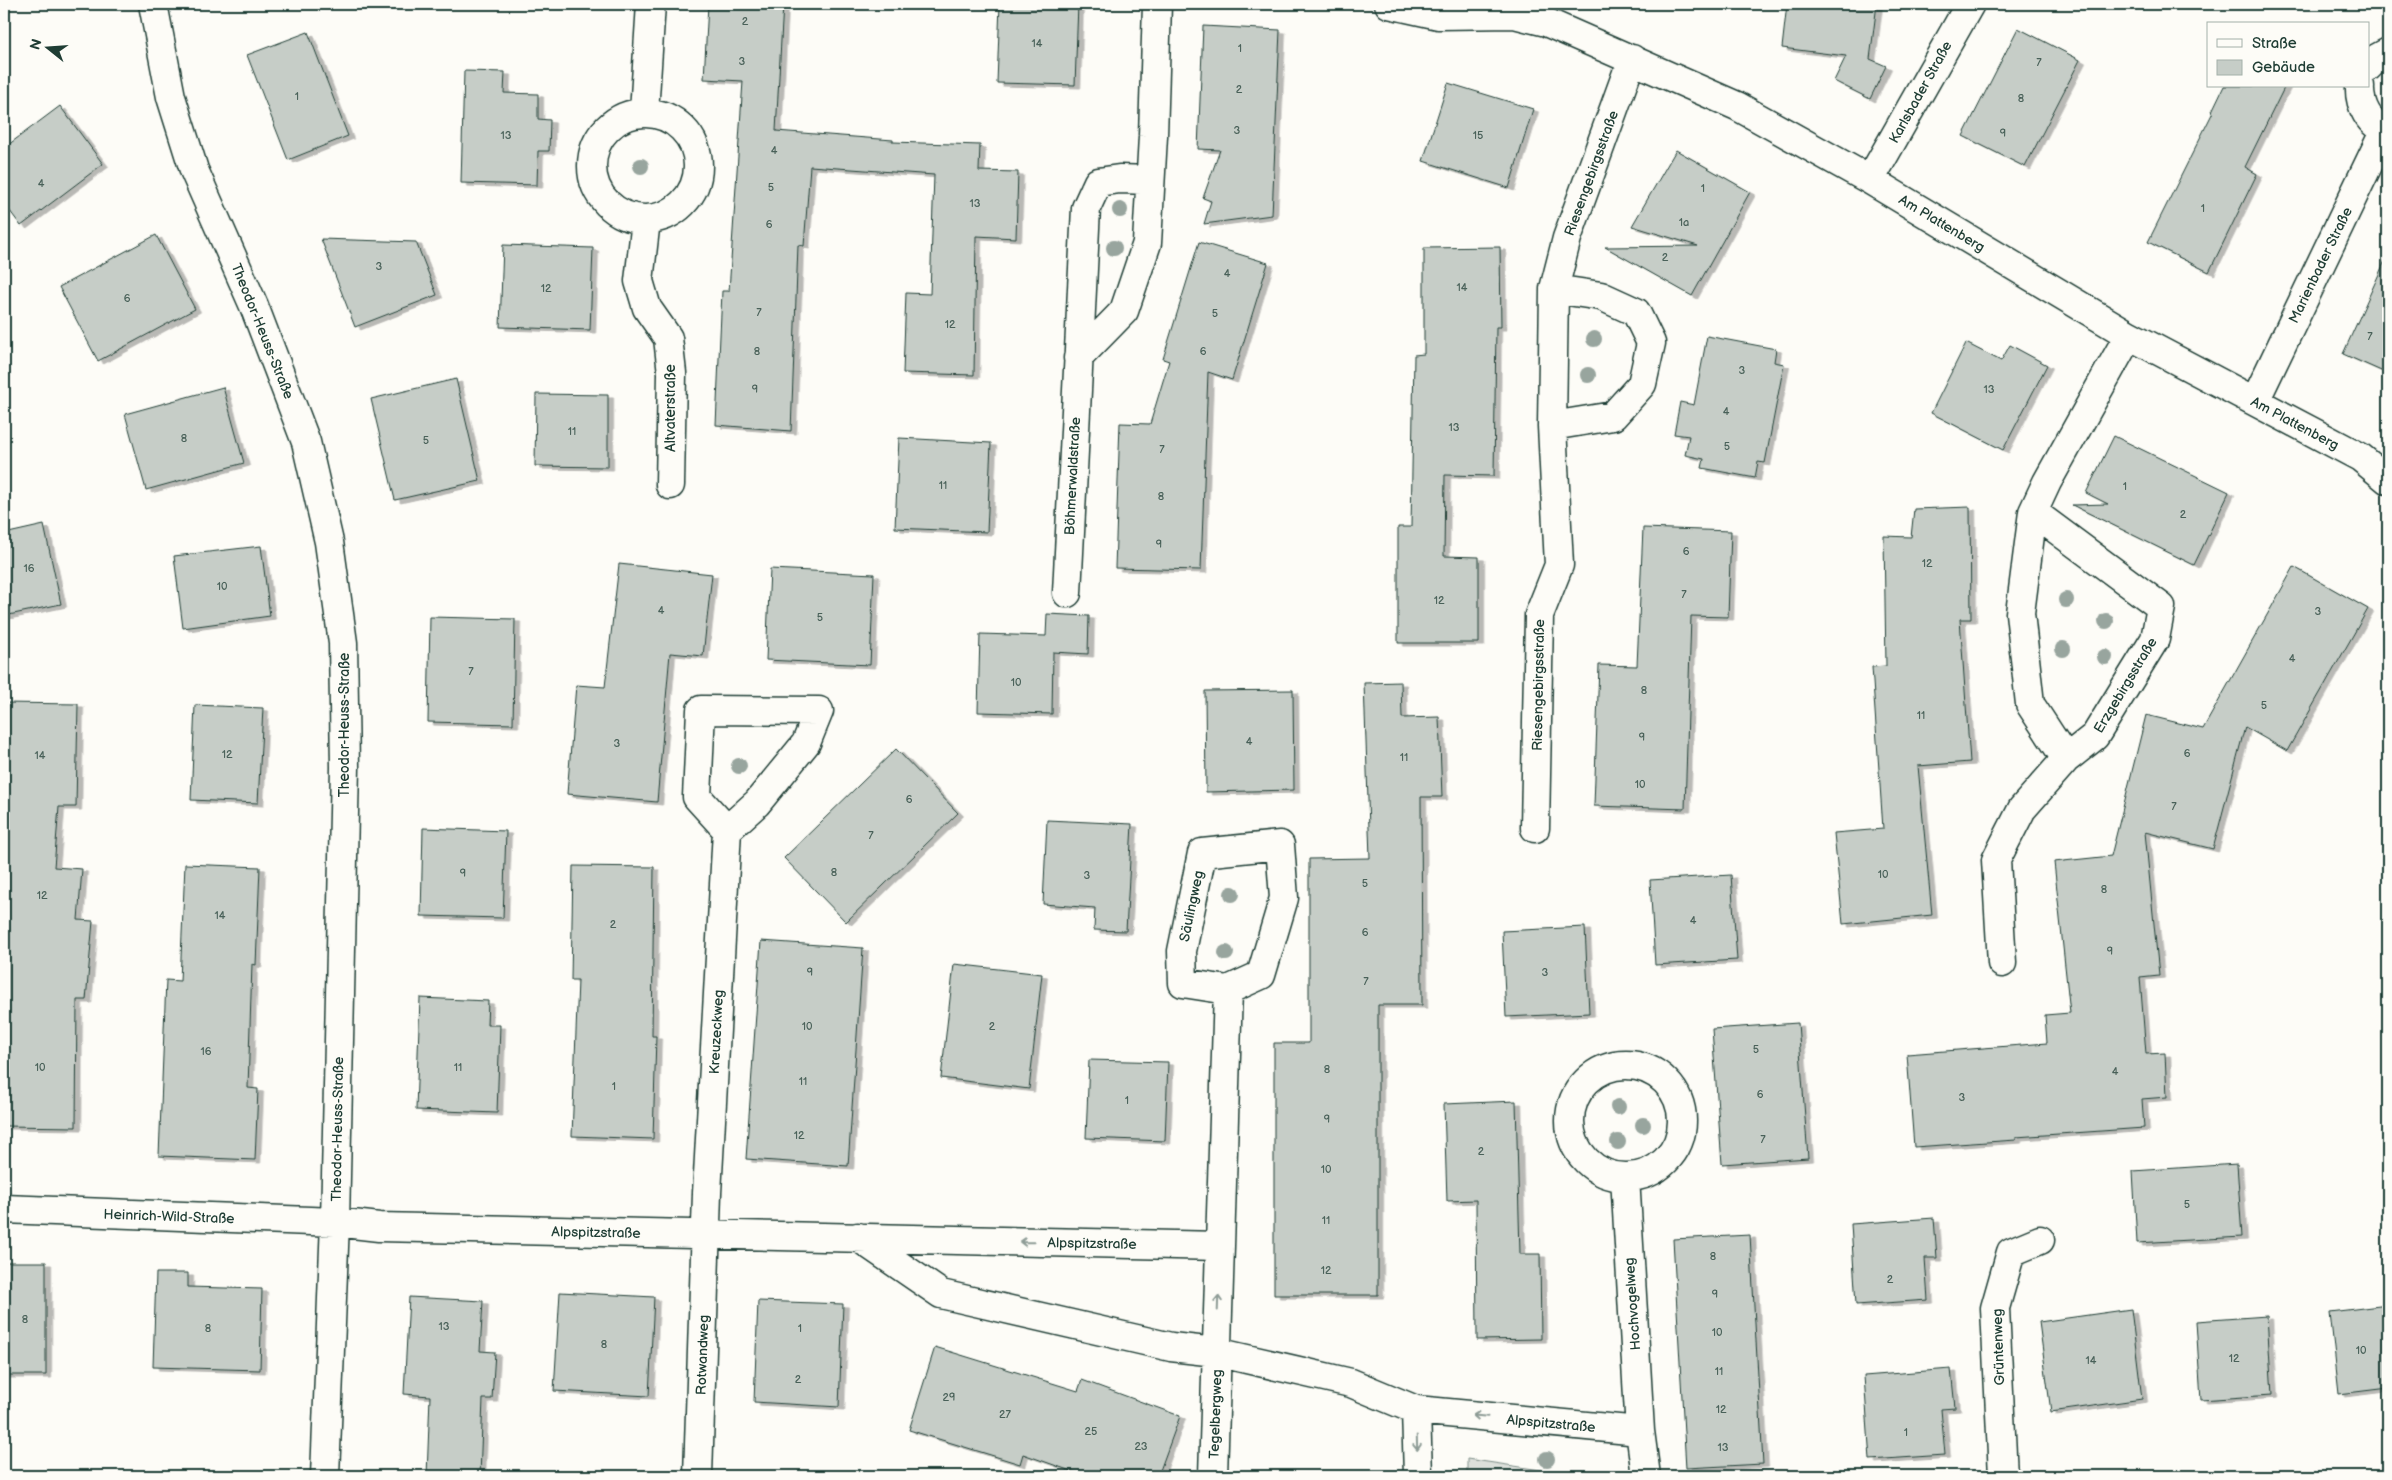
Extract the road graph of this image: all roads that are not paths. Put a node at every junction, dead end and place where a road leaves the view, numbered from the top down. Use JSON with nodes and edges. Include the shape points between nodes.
{"nodes":[{"id":1,"x":153,"y":4,"type":"edge"},
{"id":2,"x":651,"y":4,"type":"edge"},
{"id":3,"x":1157,"y":4,"type":"edge"},
{"id":4,"x":1389,"y":4,"type":"edge"},
{"id":5,"x":1970,"y":4,"type":"edge"},
{"id":6,"x":1506,"y":9,"type":"edge"},
{"id":7,"x":1548,"y":13,"type":"edge"},
{"id":8,"x":2388,"y":52,"type":"edge"},
{"id":9,"x":1632,"y":59,"type":"junction"},
{"id":10,"x":2370,"y":65,"type":"edge"},
{"id":11,"x":2360,"y":88,"type":"edge"},
{"id":12,"x":644,"y":112,"type":"junction"},
{"id":13,"x":2386,"y":130,"type":"edge"},
{"id":14,"x":1149,"y":180,"type":"junction"},
{"id":15,"x":1870,"y":180,"type":"junction"},
{"id":16,"x":646,"y":220,"type":"junction"},
{"id":17,"x":1554,"y":288,"type":"junction"},
{"id":18,"x":2130,"y":335,"type":"junction"},
{"id":19,"x":1078,"y":358,"type":"junction"},
{"id":20,"x":2254,"y":401,"type":"junction"},
{"id":21,"x":1552,"y":426,"type":"junction"},
{"id":22,"x":2360,"y":457,"type":"junction"},
{"id":23,"x":2388,"y":465,"type":"edge"},
{"id":24,"x":2388,"y":480,"type":"edge"},
{"id":25,"x":670,"y":485,"type":"dead end"},
{"id":26,"x":2033,"y":512,"type":"junction"},
{"id":27,"x":1066,"y":593,"type":"dead end"},
{"id":28,"x":2066,"y":759,"type":"junction"},
{"id":29,"x":1536,"y":828,"type":"dead end"},
{"id":30,"x":727,"y":830,"type":"junction"},
{"id":31,"x":2002,"y":963,"type":"dead end"},
{"id":32,"x":1228,"y":990,"type":"junction"},
{"id":33,"x":1625,"y":1177,"type":"junction"},
{"id":34,"x":4,"y":1209,"type":"edge"},
{"id":35,"x":335,"y":1222,"type":"junction"},
{"id":36,"x":706,"y":1234,"type":"junction"},
{"id":37,"x":858,"y":1238,"type":"junction"},
{"id":38,"x":2040,"y":1240,"type":"dead end"},
{"id":39,"x":1220,"y":1246,"type":"junction"},
{"id":40,"x":1216,"y":1352,"type":"junction"},
{"id":41,"x":1416,"y":1410,"type":"junction"},
{"id":42,"x":1640,"y":1432,"type":"junction"},
{"id":43,"x":326,"y":1476,"type":"edge"},
{"id":44,"x":698,"y":1476,"type":"edge"},
{"id":45,"x":1213,"y":1476,"type":"edge"},
{"id":46,"x":1418,"y":1476,"type":"edge"},
{"id":47,"x":1646,"y":1476,"type":"edge"},
{"id":48,"x":2003,"y":1476,"type":"edge"}],
"edges":[{"from":1,"to":35,"type":"street","name":"Theodor-Heuss-Straße","via":[[171,97],[194,170],[254,306],[306,442],[329,542],[343,643],[345,767]]},
{"from":2,"to":12,"type":"street"},
{"from":3,"to":14,"type":"street"},
{"from":4,"to":6,"type":"street","name":"Am Plattenberg","via":[[1439,14]]},
{"from":5,"to":15,"type":"street","name":"Karlsbader Straße"},
{"from":6,"to":7,"type":"street","name":"Am Plattenberg"},
{"from":7,"to":9,"type":"street","name":"Am Plattenberg"},
{"from":8,"to":10,"type":"street"},
{"from":9,"to":15,"type":"street","name":"Am Plattenberg","via":[[1737,106]]},
{"from":9,"to":17,"type":"street","name":"Riesengebirgsstraße","via":[[1567,238]]},
{"from":11,"to":13,"type":"street","name":"Marienbader Straße","via":[[2364,110],[2373,122]]},
{"from":12,"to":16,"type":"street","via":[[676,121],[696,148],[698,164],[696,181],[677,209],[662,217]]},
{"from":12,"to":16,"type":"street","via":[[625,115],[609,125],[597,140],[592,157],[592,176],[599,193],[611,208],[627,217]]},
{"from":13,"to":20,"type":"street","name":"Marienbader Straße"},
{"from":14,"to":19,"type":"street","via":[[1147,242],[1124,311]]},
{"from":14,"to":19,"type":"street","name":"Böhmerwaldstraße","via":[[1098,182],[1086,208]]},
{"from":15,"to":18,"type":"street","name":"Am Plattenberg"},
{"from":16,"to":25,"type":"street","name":"Altvaterstraße","via":[[639,281],[647,308],[668,338],[672,373]]},
{"from":17,"to":21,"type":"street","name":"Riesengebirgsstraße"},
{"from":17,"to":21,"type":"street","via":[[1601,296],[1636,312],[1651,343],[1642,384],[1614,416]]},
{"from":18,"to":20,"type":"street","name":"Am Plattenberg"},
{"from":18,"to":26,"type":"street","via":[[2046,482]]},
{"from":19,"to":27,"type":"street","name":"Böhmerwaldstraße"},
{"from":20,"to":22,"type":"street","name":"Am Plattenberg"},
{"from":21,"to":29,"type":"street","name":"Riesengebirgsstraße","via":[[1558,565],[1539,615]]},
{"from":22,"to":23,"type":"street","name":"Am Plattenberg"},
{"from":22,"to":24,"type":"street","name":"Am Plattenberg"},
{"from":26,"to":28,"type":"street","via":[[2020,613],[2030,704]]},
{"from":26,"to":28,"type":"street","name":"Erzgebirgsstraße","via":[[2161,607],[2155,639],[2105,720],[2095,736]]},
{"from":28,"to":31,"type":"street","name":"Erzgebirgsstraße","via":[[2022,809],[1996,860]]},
{"from":30,"to":30,"type":"street","via":[[757,803],[806,743],[819,711],[701,710],[697,797]]},
{"from":30,"to":36,"type":"street","name":"Kreuzeckweg"},
{"from":32,"to":32,"type":"street","name":"Säulingweg","via":[[1261,975],[1284,898],[1280,845],[1202,853],[1182,951],[1183,983]]},
{"from":32,"to":39,"type":"street"},
{"from":33,"to":33,"type":"street","via":[[1592,1165],[1572,1136],[1570,1119],[1573,1101],[1588,1080],[1610,1067],[1626,1064],[1658,1074],[1674,1092],[1682,1114],[1682,1130],[1667,1158],[1648,1172]]},
{"from":33,"to":42,"type":"street","name":"Hochvogelweg"},
{"from":34,"to":35,"type":"street","name":"Heinrich-Wild-Straße"},
{"from":35,"to":36,"type":"street","name":"Alpspitzstraße","via":[[379,1227]]},
{"from":35,"to":43,"type":"street","name":"Theodor-Heuss-Straße"},
{"from":36,"to":37,"type":"street","name":"Alpspitzstraße"},
{"from":36,"to":44,"type":"street","name":"Rotwandweg"},
{"from":39,"to":37,"type":"street","name":"Alpspitzstraße","one_way":true},
{"from":37,"to":40,"type":"street","name":"Alpspitzstraße","via":[[941,1294],[1171,1348]]},
{"from":38,"to":48,"type":"street","name":"Grüntenweg","via":[[2011,1252],[1995,1308]]},
{"from":40,"to":39,"type":"street","one_way":true},
{"from":40,"to":41,"type":"street","name":"Alpspitzstraße","via":[[1352,1383]]},
{"from":40,"to":45,"type":"street","name":"Tegelbergweg"},
{"from":42,"to":41,"type":"street","name":"Alpspitzstraße","one_way":true},
{"from":41,"to":46,"type":"street","one_way":true},
{"from":42,"to":47,"type":"street"}]}
